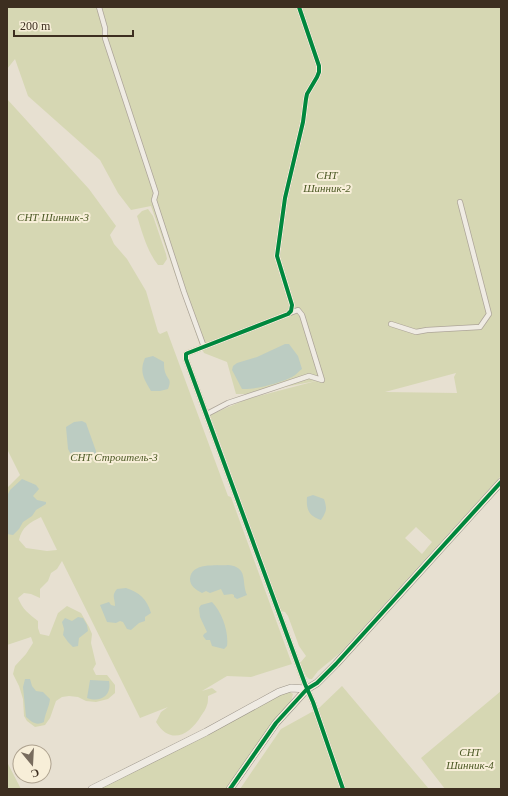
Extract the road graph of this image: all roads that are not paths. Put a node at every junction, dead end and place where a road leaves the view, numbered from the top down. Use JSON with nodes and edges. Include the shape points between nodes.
{"nodes":[{"id":1,"x":99,"y":7,"type":"edge"},
{"id":2,"x":299,"y":7,"type":"edge"},
{"id":3,"x":460,"y":202,"type":"dead end"},
{"id":4,"x":288,"y":314,"type":"junction"},
{"id":5,"x":391,"y":324,"type":"dead end"},
{"id":6,"x":204,"y":346,"type":"junction"},
{"id":7,"x":207,"y":414,"type":"junction"},
{"id":8,"x":501,"y":482,"type":"edge"},
{"id":9,"x":307,"y":689,"type":"junction"},
{"id":10,"x":92,"y":789,"type":"edge"},
{"id":11,"x":230,"y":789,"type":"edge"},
{"id":12,"x":343,"y":789,"type":"edge"}],
"edges":[{"from":1,"to":6,"type":"street","via":[[105,38],[156,193],[154,200]]},
{"from":2,"to":4,"type":"street","via":[[319,72],[307,94],[281,220],[277,256],[292,305]]},
{"from":3,"to":5,"type":"street","via":[[489,314],[480,326],[416,332]]},
{"from":4,"to":6,"type":"street"},
{"from":4,"to":7,"type":"street","via":[[298,310],[302,314],[322,380],[309,376],[228,403]]},
{"from":6,"to":7,"type":"street","via":[[186,354],[186,358]]},
{"from":7,"to":9,"type":"street"},
{"from":8,"to":9,"type":"street","via":[[336,664]]},
{"from":9,"to":10,"type":"street","via":[[291,688],[279,692]]},
{"from":9,"to":11,"type":"street","via":[[276,723]]},
{"from":9,"to":12,"type":"street"}]}
